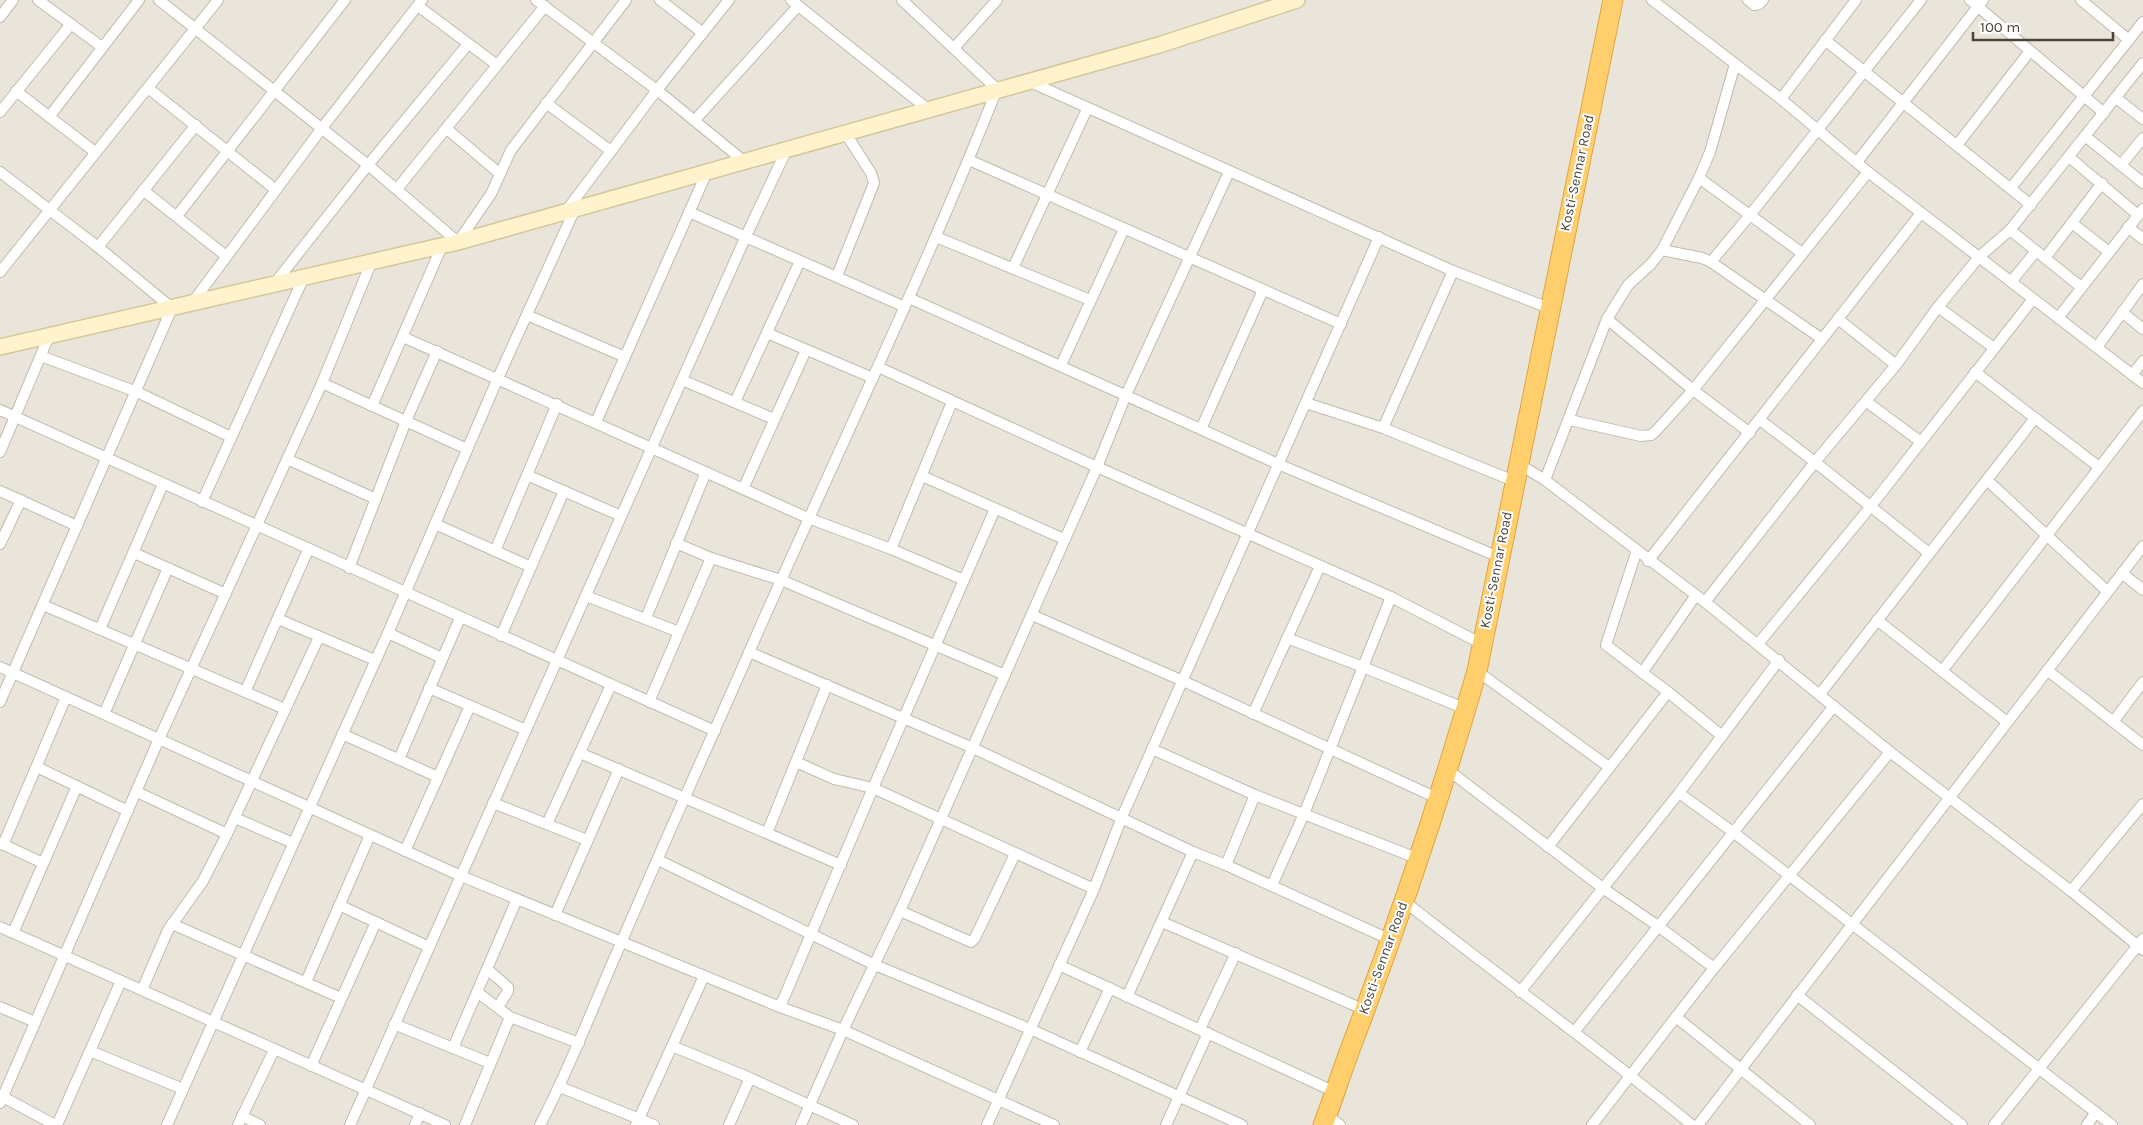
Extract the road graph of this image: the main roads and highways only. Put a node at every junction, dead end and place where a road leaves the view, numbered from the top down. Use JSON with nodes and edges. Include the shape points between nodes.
{"nodes":[{"id":1,"x":1613,"y":0,"type":"edge"},
{"id":2,"x":1330,"y":1122,"type":"edge"}],
"edges":[{"from":1,"to":2,"type":"highway","name":"Kosti-Sennar Road","via":[[1476,671],[1419,859],[1335,1092]]}]}
